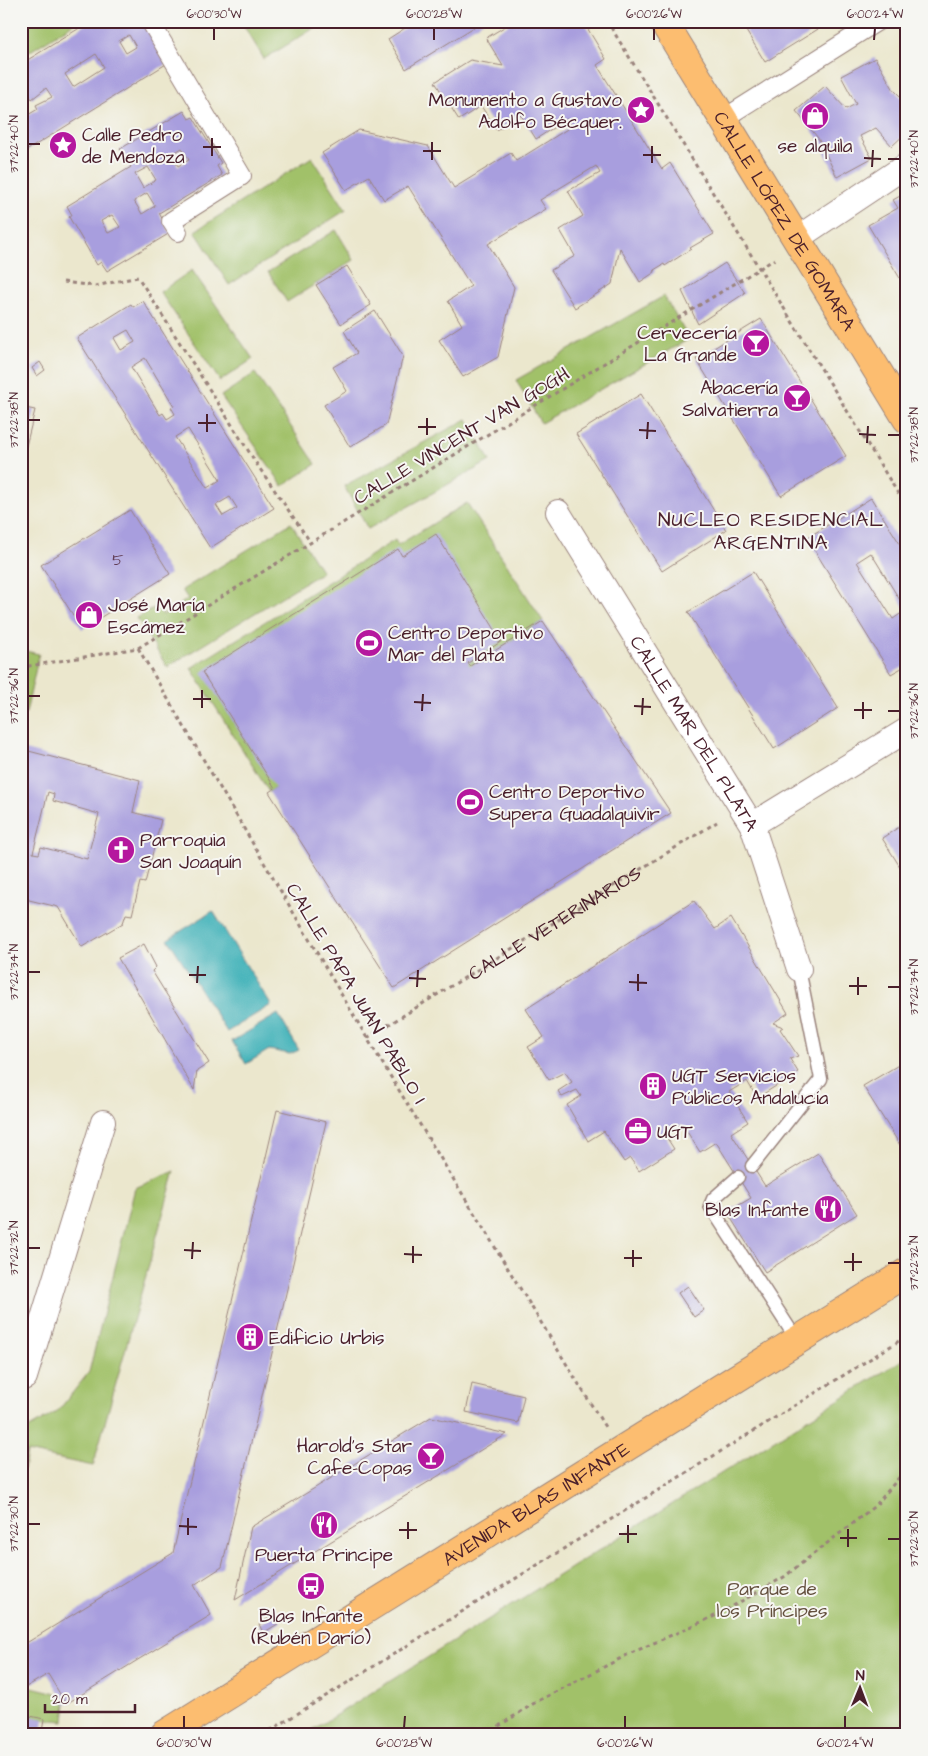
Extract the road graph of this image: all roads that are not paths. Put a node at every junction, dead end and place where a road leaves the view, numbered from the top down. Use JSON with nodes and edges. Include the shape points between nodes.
{"nodes":[{"id":1,"x":150,"y":21,"type":"edge"},
{"id":2,"x":663,"y":21,"type":"edge"},
{"id":3,"x":878,"y":21,"type":"edge"},
{"id":4,"x":723,"y":119,"type":"junction"},
{"id":5,"x":907,"y":165,"type":"edge"},
{"id":6,"x":178,"y":232,"type":"dead end"},
{"id":7,"x":798,"y":242,"type":"junction"},
{"id":8,"x":907,"y":420,"type":"edge"},
{"id":9,"x":558,"y":512,"type":"dead end"},
{"id":10,"x":907,"y":730,"type":"edge"},
{"id":11,"x":746,"y":816,"type":"junction"},
{"id":12,"x":799,"y":969,"type":"joint"},
{"id":13,"x":103,"y":1122,"type":"dead end"},
{"id":14,"x":752,"y":1166,"type":"dead end"},
{"id":15,"x":738,"y":1177,"type":"dead end"},
{"id":16,"x":907,"y":1272,"type":"edge"},
{"id":17,"x":797,"y":1340,"type":"junction"},
{"id":18,"x":21,"y":1379,"type":"edge"},
{"id":19,"x":164,"y":1735,"type":"edge"}],
"edges":[{"from":1,"to":6,"type":"street","via":[[242,176],[172,221]]},
{"from":2,"to":4,"type":"main road","name":"CALLE LÓPEZ DE GOMARA"},
{"from":3,"to":4,"type":"street"},
{"from":4,"to":7,"type":"main road","name":"CALLE LÓPEZ DE GOMARA"},
{"from":5,"to":7,"type":"street"},
{"from":7,"to":8,"type":"main road","name":"CALLE LÓPEZ DE GOMARA"},
{"from":9,"to":11,"type":"street","name":"CALLE MAR DEL PLATA"},
{"from":10,"to":11,"type":"street"},
{"from":11,"to":12,"type":"street","name":"CALLE MAR DEL PLATA"},
{"from":12,"to":14,"type":"lane","via":[[821,1079]]},
{"from":13,"to":18,"type":"street","via":[[25,1377]]},
{"from":15,"to":17,"type":"lane","via":[[713,1199],[710,1206]]},
{"from":16,"to":17,"type":"main road","name":"AVENIDA BLAS INFANTE"},
{"from":17,"to":19,"type":"main road","name":"AVENIDA BLAS INFANTE"}]}
